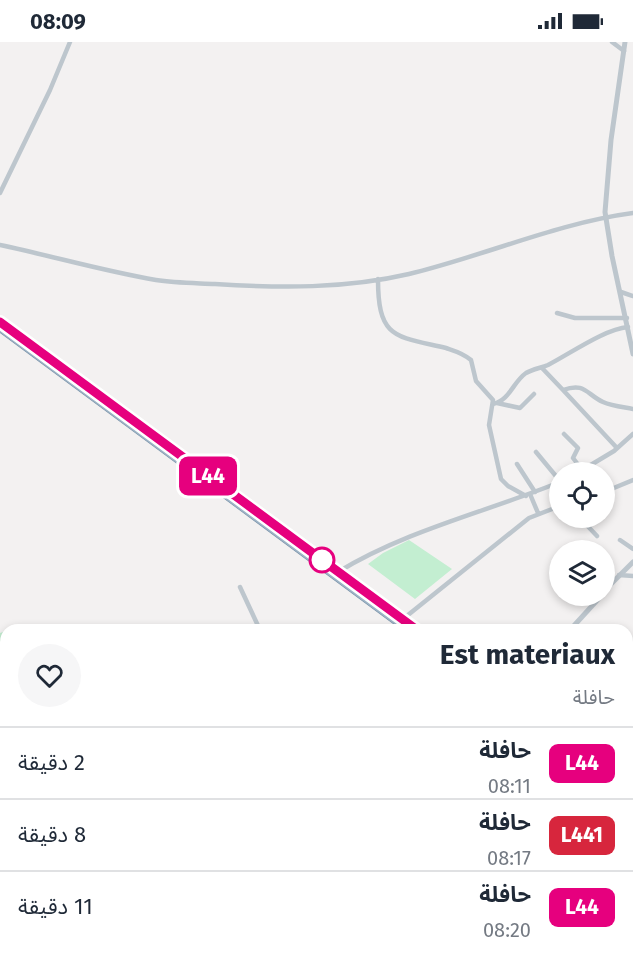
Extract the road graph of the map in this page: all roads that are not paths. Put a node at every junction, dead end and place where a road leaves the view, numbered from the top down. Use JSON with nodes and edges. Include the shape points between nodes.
{"nodes":[{"id":1,"x":70,"y":42,"type":"edge"},
{"id":2,"x":612,"y":42,"type":"edge"},
{"id":3,"x":625,"y":42,"type":"edge"},
{"id":4,"x":624,"y":51,"type":"junction"},
{"id":5,"x":0,"y":193,"type":"edge"},
{"id":6,"x":633,"y":213,"type":"edge"},
{"id":7,"x":606,"y":217,"type":"junction"},
{"id":8,"x":0,"y":245,"type":"edge"},
{"id":9,"x":378,"y":279,"type":"junction"},
{"id":10,"x":621,"y":292,"type":"junction"},
{"id":11,"x":633,"y":296,"type":"edge"},
{"id":12,"x":557,"y":313,"type":"dead end"},
{"id":13,"x":627,"y":318,"type":"junction"},
{"id":14,"x":0,"y":322,"type":"edge"},
{"id":15,"x":628,"y":327,"type":"junction"},
{"id":16,"x":0,"y":328,"type":"edge"},
{"id":17,"x":633,"y":354,"type":"edge"},
{"id":18,"x":542,"y":368,"type":"junction"},
{"id":19,"x":563,"y":390,"type":"junction"},
{"id":20,"x":534,"y":394,"type":"dead end"},
{"id":21,"x":495,"y":404,"type":"junction"},
{"id":22,"x":633,"y":409,"type":"edge"},
{"id":23,"x":564,"y":434,"type":"dead end"},
{"id":24,"x":633,"y":434,"type":"edge"},
{"id":25,"x":617,"y":448,"type":"junction"},
{"id":26,"x":536,"y":453,"type":"dead end"},
{"id":27,"x":575,"y":462,"type":"edge"},
{"id":28,"x":596,"y":462,"type":"edge"},
{"id":29,"x":517,"y":464,"type":"dead end"},
{"id":30,"x":549,"y":468,"type":"edge"},
{"id":31,"x":633,"y":480,"type":"edge"},
{"id":32,"x":549,"y":486,"type":"edge"},
{"id":33,"x":615,"y":487,"type":"edge"},
{"id":34,"x":530,"y":494,"type":"junction"},
{"id":35,"x":549,"y":510,"type":"edge"},
{"id":36,"x":538,"y":513,"type":"junction"},
{"id":37,"x":589,"y":528,"type":"edge"},
{"id":38,"x":597,"y":536,"type":"dead end"},
{"id":39,"x":620,"y":540,"type":"dead end"},
{"id":40,"x":633,"y":549,"type":"edge"},
{"id":41,"x":633,"y":562,"type":"edge"},
{"id":42,"x":338,"y":572,"type":"junction"},
{"id":43,"x":619,"y":575,"type":"junction"},
{"id":44,"x":633,"y":576,"type":"edge"},
{"id":45,"x":615,"y":579,"type":"edge"},
{"id":46,"x":240,"y":587,"type":"dead end"},
{"id":47,"x":592,"y":606,"type":"edge"},
{"id":48,"x":403,"y":619,"type":"junction"},
{"id":49,"x":257,"y":624,"type":"edge"},
{"id":50,"x":400,"y":624,"type":"edge"},
{"id":51,"x":409,"y":624,"type":"edge"},
{"id":52,"x":575,"y":624,"type":"edge"}],
"edges":[{"from":1,"to":5,"type":"street"},
{"from":2,"to":4,"type":"street"},
{"from":3,"to":4,"type":"street"},
{"from":4,"to":7,"type":"street","via":[[611,140]]},
{"from":6,"to":7,"type":"street"},
{"from":7,"to":9,"type":"street","via":[[467,259]]},
{"from":7,"to":10,"type":"street"},
{"from":8,"to":9,"type":"street","via":[[168,281],[289,287],[345,285]]},
{"from":9,"to":21,"type":"street","via":[[379,306],[386,326],[410,341],[458,351],[469,358],[474,377]]},
{"from":10,"to":11,"type":"street"},
{"from":10,"to":13,"type":"street"},
{"from":12,"to":13,"type":"street","via":[[575,318]]},
{"from":13,"to":15,"type":"street"},
{"from":14,"to":42,"type":"highway"},
{"from":15,"to":17,"type":"street"},
{"from":15,"to":18,"type":"street","via":[[608,332]]},
{"from":16,"to":50,"type":"highway"},
{"from":18,"to":19,"type":"street"},
{"from":18,"to":21,"type":"street","via":[[523,376]]},
{"from":19,"to":22,"type":"street","via":[[586,389],[602,401]]},
{"from":19,"to":25,"type":"street"},
{"from":20,"to":21,"type":"street","via":[[520,408]]},
{"from":21,"to":34,"type":"street","via":[[489,425],[501,479],[508,486]]},
{"from":23,"to":27,"type":"street","via":[[578,448],[573,458]]},
{"from":24,"to":25,"type":"street"},
{"from":25,"to":28,"type":"street"},
{"from":26,"to":30,"type":"street"},
{"from":29,"to":34,"type":"street"},
{"from":31,"to":33,"type":"street"},
{"from":32,"to":34,"type":"street"},
{"from":34,"to":36,"type":"street"},
{"from":34,"to":42,"type":"street","via":[[412,534]]},
{"from":35,"to":36,"type":"street"},
{"from":36,"to":48,"type":"street"},
{"from":37,"to":38,"type":"street"},
{"from":39,"to":40,"type":"street"},
{"from":41,"to":43,"type":"street"},
{"from":42,"to":48,"type":"highway"},
{"from":43,"to":44,"type":"street"},
{"from":43,"to":45,"type":"street"},
{"from":46,"to":49,"type":"street"},
{"from":47,"to":52,"type":"street"},
{"from":48,"to":51,"type":"highway"}]}
